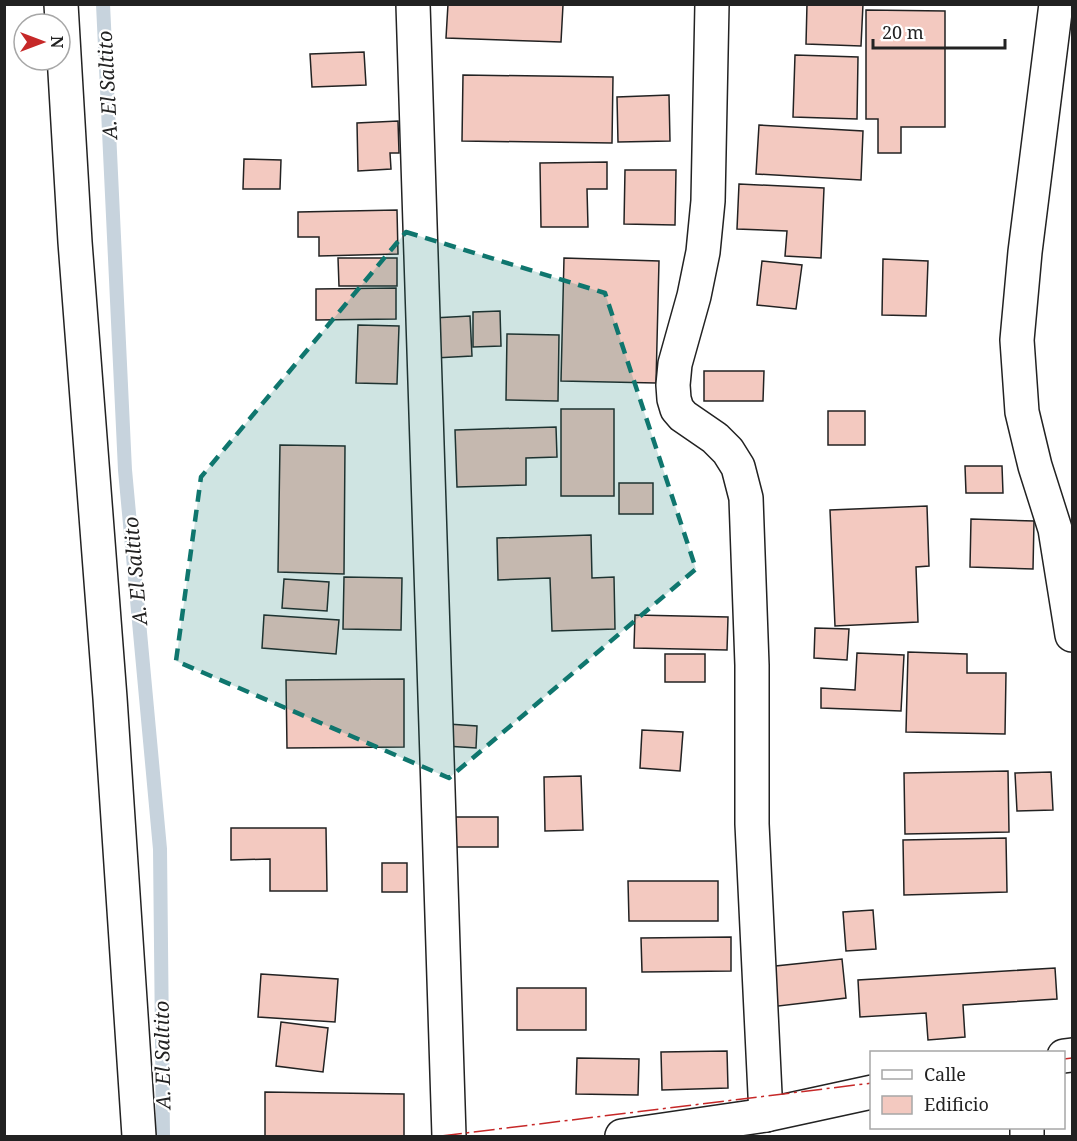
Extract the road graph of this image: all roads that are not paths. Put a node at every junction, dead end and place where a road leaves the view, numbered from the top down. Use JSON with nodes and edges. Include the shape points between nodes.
{"nodes":[{"id":1,"x":61,"y":4,"type":"edge"},
{"id":2,"x":413,"y":4,"type":"edge"},
{"id":3,"x":712,"y":4,"type":"edge"},
{"id":4,"x":1056,"y":4,"type":"edge"},
{"id":5,"x":1072,"y":634,"type":"edge"},
{"id":6,"x":870,"y":1092,"type":"edge"},
{"id":7,"x":766,"y":1115,"type":"junction"},
{"id":8,"x":139,"y":1137,"type":"edge"},
{"id":9,"x":449,"y":1137,"type":"edge"},
{"id":10,"x":622,"y":1137,"type":"edge"}],
"edges":[{"from":1,"to":8,"type":"street"},
{"from":2,"to":9,"type":"street"},
{"from":3,"to":7,"type":"street","via":[[708,201],[703,252],[673,385],[677,409],[728,451],[738,467],[746,498],[752,824]]},
{"from":4,"to":5,"type":"street","via":[[1017,340],[1022,412],[1056,530]]},
{"from":6,"to":7,"type":"street"},
{"from":7,"to":10,"type":"street"}]}
